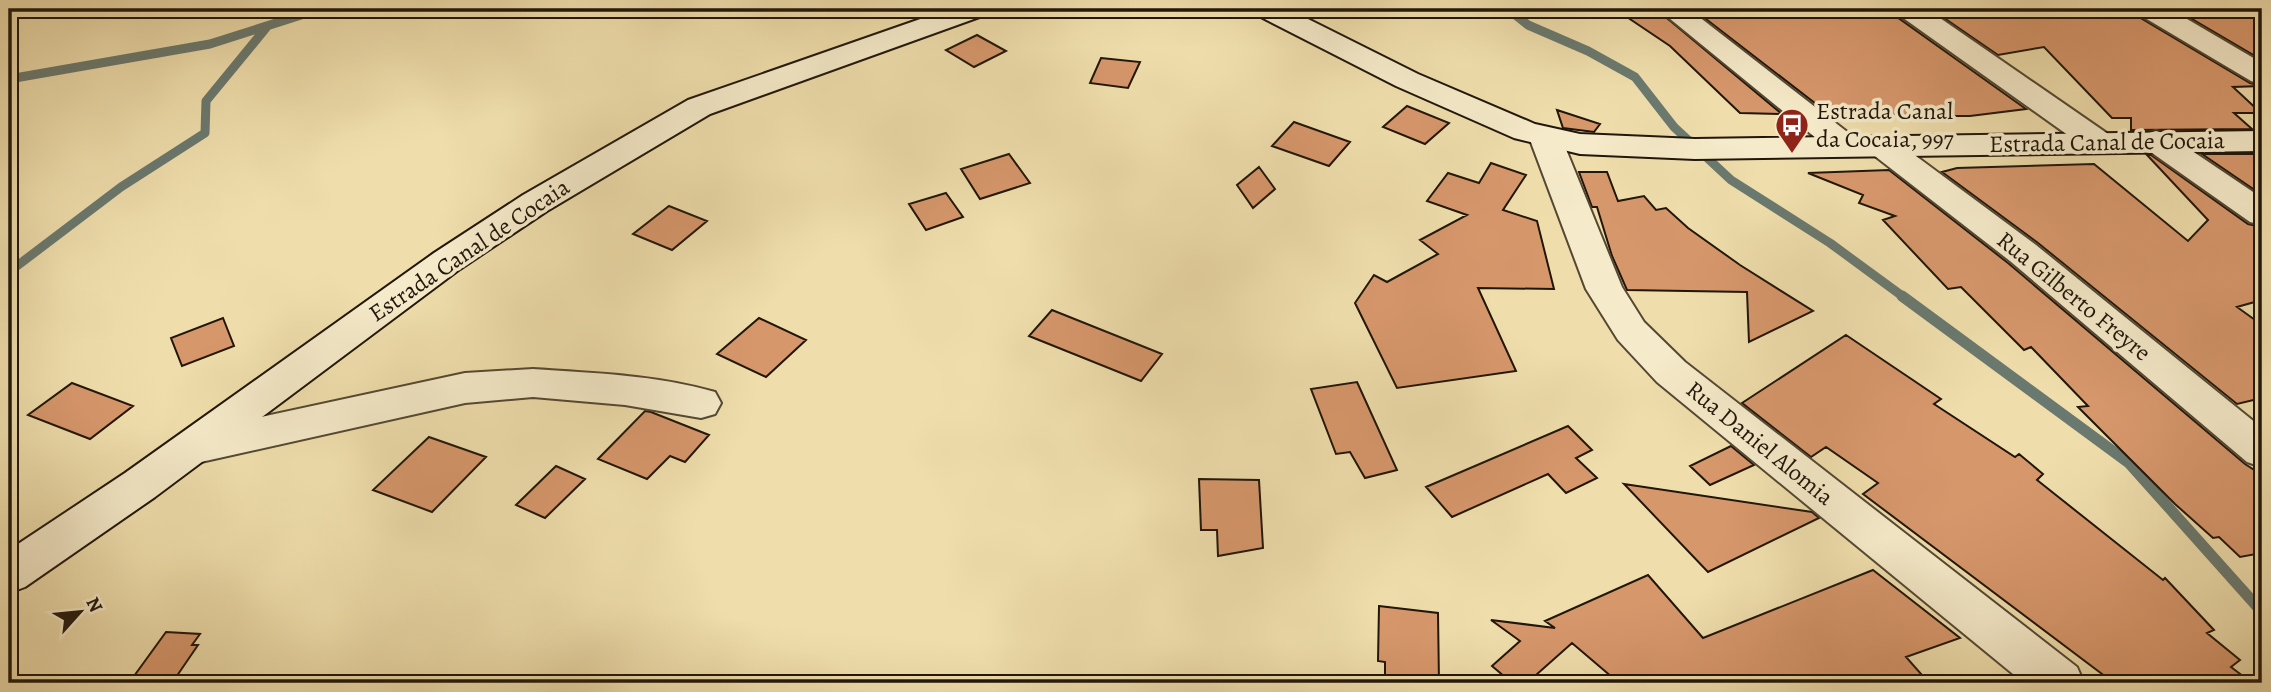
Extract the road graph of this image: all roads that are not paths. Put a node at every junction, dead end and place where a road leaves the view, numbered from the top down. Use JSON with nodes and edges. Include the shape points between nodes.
{"nodes":[{"id":1,"x":975,"y":9,"type":"edge"},
{"id":2,"x":1266,"y":9,"type":"edge"},
{"id":3,"x":1672,"y":9,"type":"edge"},
{"id":4,"x":1909,"y":9,"type":"edge"},
{"id":5,"x":2150,"y":9,"type":"edge"},
{"id":6,"x":2262,"y":75,"type":"edge"},
{"id":7,"x":1545,"y":137,"type":"junction"},
{"id":8,"x":2097,"y":141,"type":"junction"},
{"id":9,"x":2156,"y":141,"type":"junction"},
{"id":10,"x":2262,"y":141,"type":"edge"},
{"id":11,"x":1844,"y":145,"type":"junction"},
{"id":12,"x":1882,"y":146,"type":"junction"},
{"id":13,"x":2262,"y":214,"type":"edge"},
{"id":14,"x":701,"y":403,"type":"dead end"},
{"id":15,"x":192,"y":448,"type":"junction"},
{"id":16,"x":2262,"y":451,"type":"edge"},
{"id":17,"x":9,"y":574,"type":"edge"},
{"id":18,"x":2060,"y":683,"type":"edge"}],
"edges":[{"from":1,"to":15,"type":"street","name":"Estrada Canal de Cocaia","via":[[699,107],[663,125],[437,268]]},
{"from":2,"to":7,"type":"street","name":"Estrada Canal de Cocaia","via":[[1407,80]]},
{"from":3,"to":11,"type":"street"},
{"from":4,"to":8,"type":"street"},
{"from":5,"to":6,"type":"street"},
{"from":7,"to":11,"type":"street","name":"Estrada Canal de Cocaia","via":[[1624,146]]},
{"from":7,"to":18,"type":"street","name":"Rua Daniel Alomia","via":[[1604,289],[1631,331],[1671,372]]},
{"from":8,"to":9,"type":"street","name":"Estrada Canal de Cocaia"},
{"from":8,"to":12,"type":"street","name":"Estrada Canal de Cocaia"},
{"from":9,"to":10,"type":"street","name":"Estrada Canal de Cocaia"},
{"from":9,"to":13,"type":"street"},
{"from":11,"to":12,"type":"street","name":"Estrada Canal de Cocaia"},
{"from":12,"to":16,"type":"street","name":"Rua Gilberto Freyre","via":[[2023,253]]},
{"from":14,"to":15,"type":"street","via":[[625,390],[533,383],[465,388]]},
{"from":15,"to":17,"type":"street","name":"Estrada Canal de Cocaia"}]}
